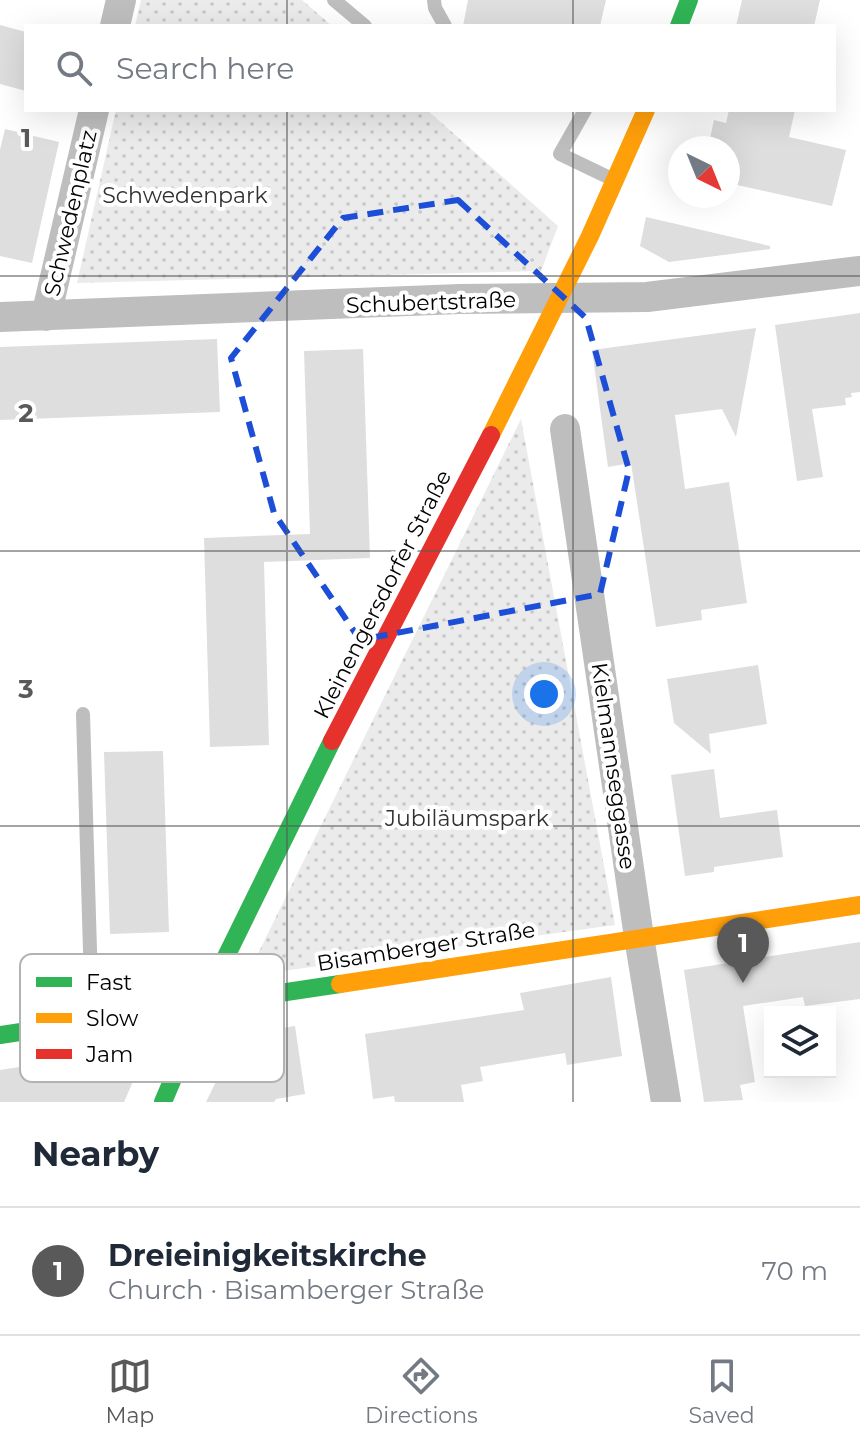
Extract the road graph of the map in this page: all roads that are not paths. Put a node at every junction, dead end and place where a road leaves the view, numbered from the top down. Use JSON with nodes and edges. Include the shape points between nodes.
{"nodes":[{"id":1,"x":121,"y":0,"type":"edge"},
{"id":2,"x":334,"y":0,"type":"edge"},
{"id":3,"x":434,"y":0,"type":"edge"},
{"id":4,"x":689,"y":0,"type":"edge"},
{"id":5,"x":115,"y":24,"type":"edge"},
{"id":6,"x":363,"y":24,"type":"edge"},
{"id":7,"x":444,"y":24,"type":"edge"},
{"id":8,"x":680,"y":24,"type":"edge"},
{"id":9,"x":94,"y":112,"type":"edge"},
{"id":10,"x":584,"y":112,"type":"edge"},
{"id":11,"x":645,"y":112,"type":"edge"},
{"id":12,"x":616,"y":181,"type":"junction"},
{"id":13,"x":860,"y":271,"type":"edge"},
{"id":14,"x":561,"y":298,"type":"junction"},
{"id":15,"x":46,"y":316,"type":"junction"},
{"id":16,"x":0,"y":317,"type":"edge"},
{"id":17,"x":565,"y":429,"type":"dead end"},
{"id":18,"x":83,"y":714,"type":"dead end"},
{"id":19,"x":860,"y":905,"type":"edge"},
{"id":20,"x":639,"y":937,"type":"junction"},
{"id":21,"x":90,"y":954,"type":"edge"},
{"id":22,"x":228,"y":954,"type":"edge"},
{"id":23,"x":284,"y":992,"type":"edge"},
{"id":24,"x":20,"y":1032,"type":"edge"},
{"id":25,"x":0,"y":1035,"type":"edge"},
{"id":26,"x":171,"y":1082,"type":"edge"},
{"id":27,"x":163,"y":1102,"type":"edge"},
{"id":28,"x":666,"y":1102,"type":"edge"}],
"edges":[{"from":1,"to":5,"type":"street"},
{"from":2,"to":6,"type":"lane"},
{"from":3,"to":7,"type":"lane"},
{"from":4,"to":8,"type":"main road"},
{"from":9,"to":15,"type":"street","name":"Schwedenplatz"},
{"from":10,"to":12,"type":"lane","via":[[560,154]]},
{"from":11,"to":12,"type":"main road","name":"Kleinengersdorfer Straße"},
{"from":12,"to":14,"type":"main road","name":"Kleinengersdorfer Straße"},
{"from":13,"to":14,"type":"street","name":"Schubertstraße","via":[[647,297]]},
{"from":14,"to":15,"type":"street","name":"Schubertstraße"},
{"from":14,"to":22,"type":"main road","name":"Kleinengersdorfer Straße"},
{"from":15,"to":16,"type":"street","name":"Schubertstraße"},
{"from":17,"to":20,"type":"street","name":"Kielmannseggasse"},
{"from":18,"to":21,"type":"lane"},
{"from":19,"to":20,"type":"main road","name":"Bisamberger Straße"},
{"from":20,"to":23,"type":"main road","name":"Bisamberger Straße"},
{"from":20,"to":28,"type":"street","name":"Kielmannseggasse"},
{"from":24,"to":25,"type":"main road","name":"Bisamberger Straße"},
{"from":26,"to":27,"type":"main road","name":"Kleinengersdorfer Straße"}]}
